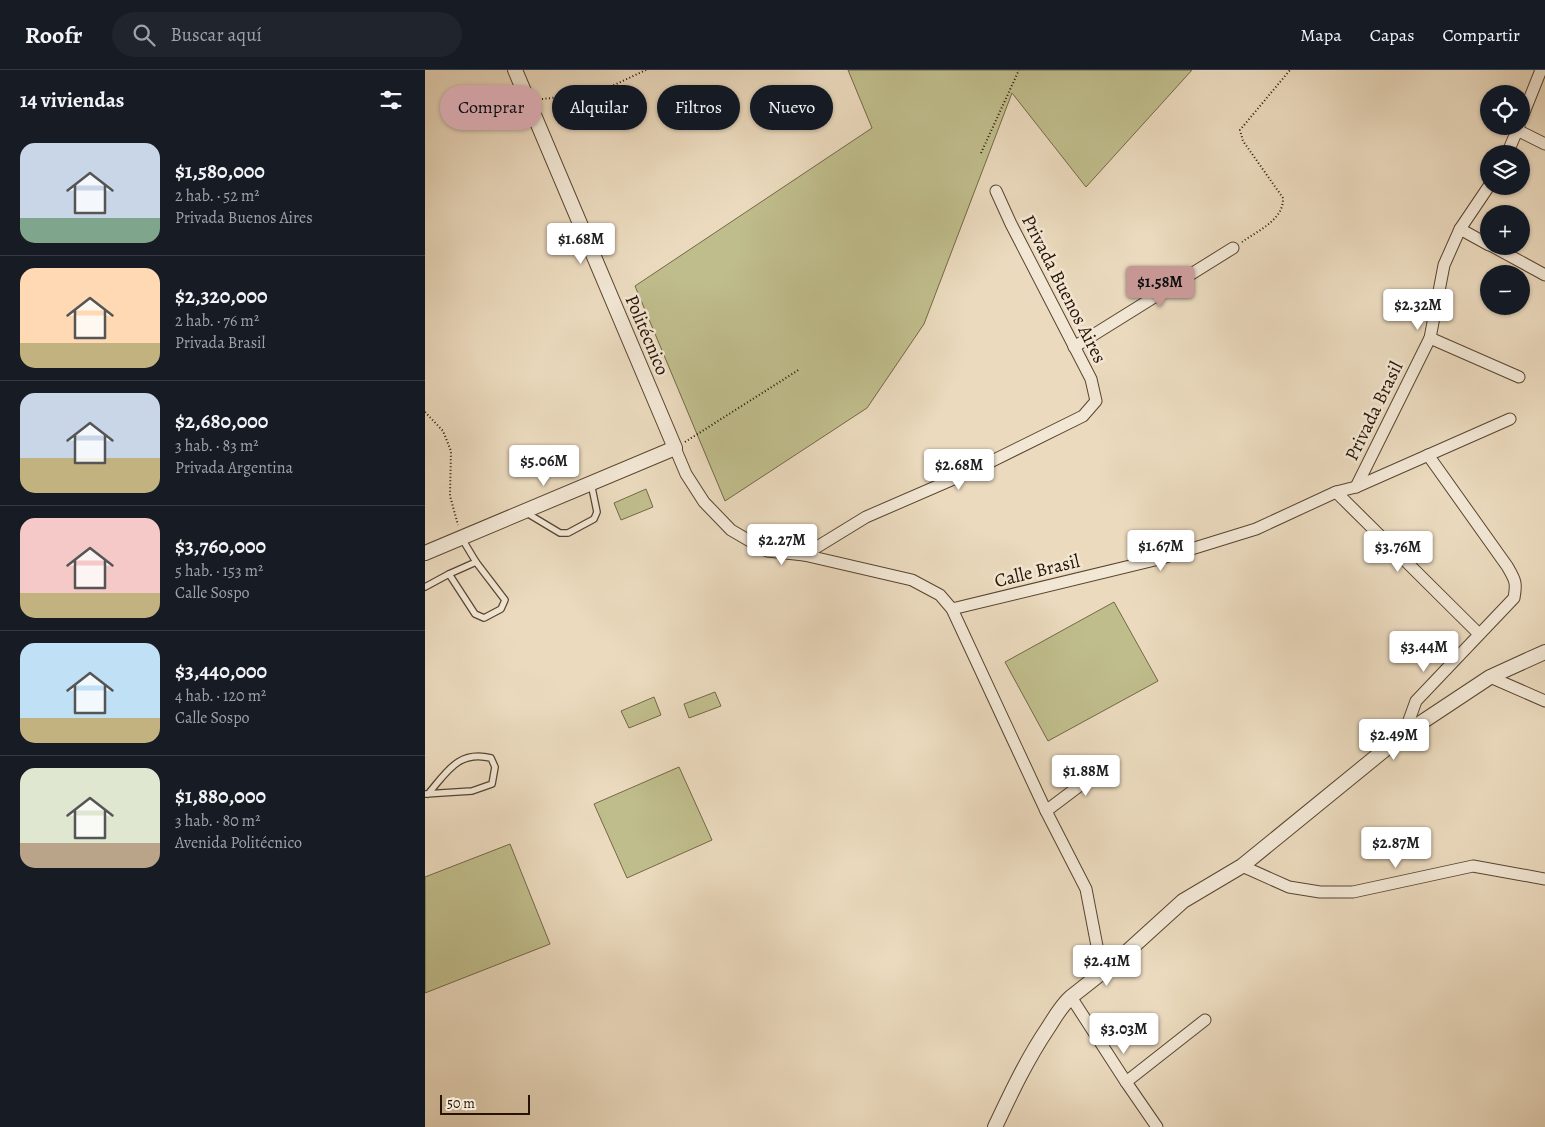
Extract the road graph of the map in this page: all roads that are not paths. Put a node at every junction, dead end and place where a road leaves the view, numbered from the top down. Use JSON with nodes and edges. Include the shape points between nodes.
{"nodes":[{"id":1,"x":515,"y":70,"type":"edge"},
{"id":2,"x":1541,"y":70,"type":"edge"},
{"id":3,"x":1530,"y":98,"type":"edge"},
{"id":4,"x":1530,"y":133,"type":"edge"},
{"id":5,"x":1545,"y":144,"type":"edge"},
{"id":6,"x":996,"y":191,"type":"dead end"},
{"id":7,"x":1483,"y":195,"type":"edge"},
{"id":8,"x":1460,"y":229,"type":"junction"},
{"id":9,"x":1480,"y":240,"type":"edge"},
{"id":10,"x":1233,"y":248,"type":"road end"},
{"id":11,"x":1508,"y":255,"type":"edge"},
{"id":12,"x":1545,"y":276,"type":"edge"},
{"id":13,"x":1430,"y":338,"type":"junction"},
{"id":14,"x":1074,"y":347,"type":"junction"},
{"id":15,"x":1519,"y":377,"type":"dead end"},
{"id":16,"x":1510,"y":419,"type":"dead end"},
{"id":17,"x":675,"y":448,"type":"junction"},
{"id":18,"x":1428,"y":455,"type":"junction"},
{"id":19,"x":591,"y":483,"type":"junction"},
{"id":20,"x":1356,"y":487,"type":"junction"},
{"id":21,"x":1336,"y":492,"type":"junction"},
{"id":22,"x":523,"y":511,"type":"junction"},
{"id":23,"x":461,"y":537,"type":"junction"},
{"id":24,"x":425,"y":553,"type":"edge"},
{"id":25,"x":804,"y":555,"type":"junction"},
{"id":26,"x":476,"y":562,"type":"junction"},
{"id":27,"x":449,"y":574,"type":"junction"},
{"id":28,"x":425,"y":587,"type":"edge"},
{"id":29,"x":952,"y":610,"type":"junction"},
{"id":30,"x":1479,"y":634,"type":"junction"},
{"id":31,"x":1545,"y":652,"type":"edge"},
{"id":32,"x":1490,"y":677,"type":"junction"},
{"id":33,"x":1545,"y":701,"type":"edge"},
{"id":34,"x":1404,"y":734,"type":"junction"},
{"id":35,"x":1111,"y":762,"type":"dead end"},
{"id":36,"x":427,"y":794,"type":"edge"},
{"id":37,"x":1045,"y":811,"type":"junction"},
{"id":38,"x":1242,"y":866,"type":"junction"},
{"id":39,"x":1545,"y":879,"type":"edge"},
{"id":40,"x":1095,"y":979,"type":"junction"},
{"id":41,"x":1071,"y":997,"type":"junction"},
{"id":42,"x":1205,"y":1020,"type":"dead end"},
{"id":43,"x":1126,"y":1082,"type":"junction"},
{"id":44,"x":995,"y":1127,"type":"edge"},
{"id":45,"x":1157,"y":1127,"type":"edge"}],
"edges":[{"from":1,"to":17,"type":"street","name":"Politécnico"},
{"from":2,"to":3,"type":"street"},
{"from":4,"to":5,"type":"street"},
{"from":6,"to":14,"type":"street","name":"Privada Buenos Aires"},
{"from":7,"to":8,"type":"street","name":"Privada Brasil"},
{"from":8,"to":9,"type":"street"},
{"from":8,"to":13,"type":"street","name":"Privada Brasil","via":[[1444,265]]},
{"from":10,"to":14,"type":"street"},
{"from":11,"to":12,"type":"street"},
{"from":13,"to":15,"type":"street"},
{"from":13,"to":20,"type":"street","name":"Privada Brasil"},
{"from":14,"to":25,"type":"street","name":"Privada Buenos Aires","via":[[1091,379],[1096,401],[1083,416],[972,471],[866,517]]},
{"from":16,"to":18,"type":"street","name":"Calle Brasil"},
{"from":17,"to":19,"type":"street"},
{"from":17,"to":25,"type":"street","via":[[686,474],[704,502],[731,530],[767,551]]},
{"from":18,"to":20,"type":"street","name":"Calle Brasil"},
{"from":18,"to":30,"type":"street","via":[[1515,580],[1514,598]]},
{"from":19,"to":22,"type":"street"},
{"from":19,"to":22,"type":"lane","via":[[597,512],[594,519],[568,533],[560,533]]},
{"from":20,"to":21,"type":"street","name":"Calle Brasil"},
{"from":21,"to":29,"type":"street","name":"Calle Brasil","via":[[1256,529],[1159,559]]},
{"from":21,"to":30,"type":"street"},
{"from":22,"to":23,"type":"street"},
{"from":23,"to":24,"type":"street"},
{"from":23,"to":26,"type":"lane"},
{"from":25,"to":29,"type":"street","via":[[912,580],[940,595]]},
{"from":26,"to":27,"type":"lane"},
{"from":26,"to":27,"type":"lane","via":[[505,600],[501,609],[484,618],[475,614]]},
{"from":27,"to":28,"type":"lane"},
{"from":29,"to":37,"type":"street"},
{"from":30,"to":34,"type":"street","via":[[1416,700]]},
{"from":31,"to":32,"type":"street"},
{"from":32,"to":33,"type":"street"},
{"from":32,"to":34,"type":"street"},
{"from":34,"to":38,"type":"street"},
{"from":35,"to":37,"type":"street"},
{"from":36,"to":36,"type":"lane","via":[[472,791],[492,784],[495,767],[491,758],[465,758],[455,763]]},
{"from":37,"to":40,"type":"street","via":[[1086,889],[1097,946]]},
{"from":38,"to":39,"type":"street","via":[[1289,887],[1320,892],[1353,892],[1473,866]]},
{"from":38,"to":40,"type":"street","via":[[1183,901]]},
{"from":40,"to":41,"type":"street"},
{"from":41,"to":43,"type":"street"},
{"from":41,"to":44,"type":"street","via":[[1032,1051]]},
{"from":42,"to":43,"type":"street"},
{"from":43,"to":45,"type":"street"}]}
